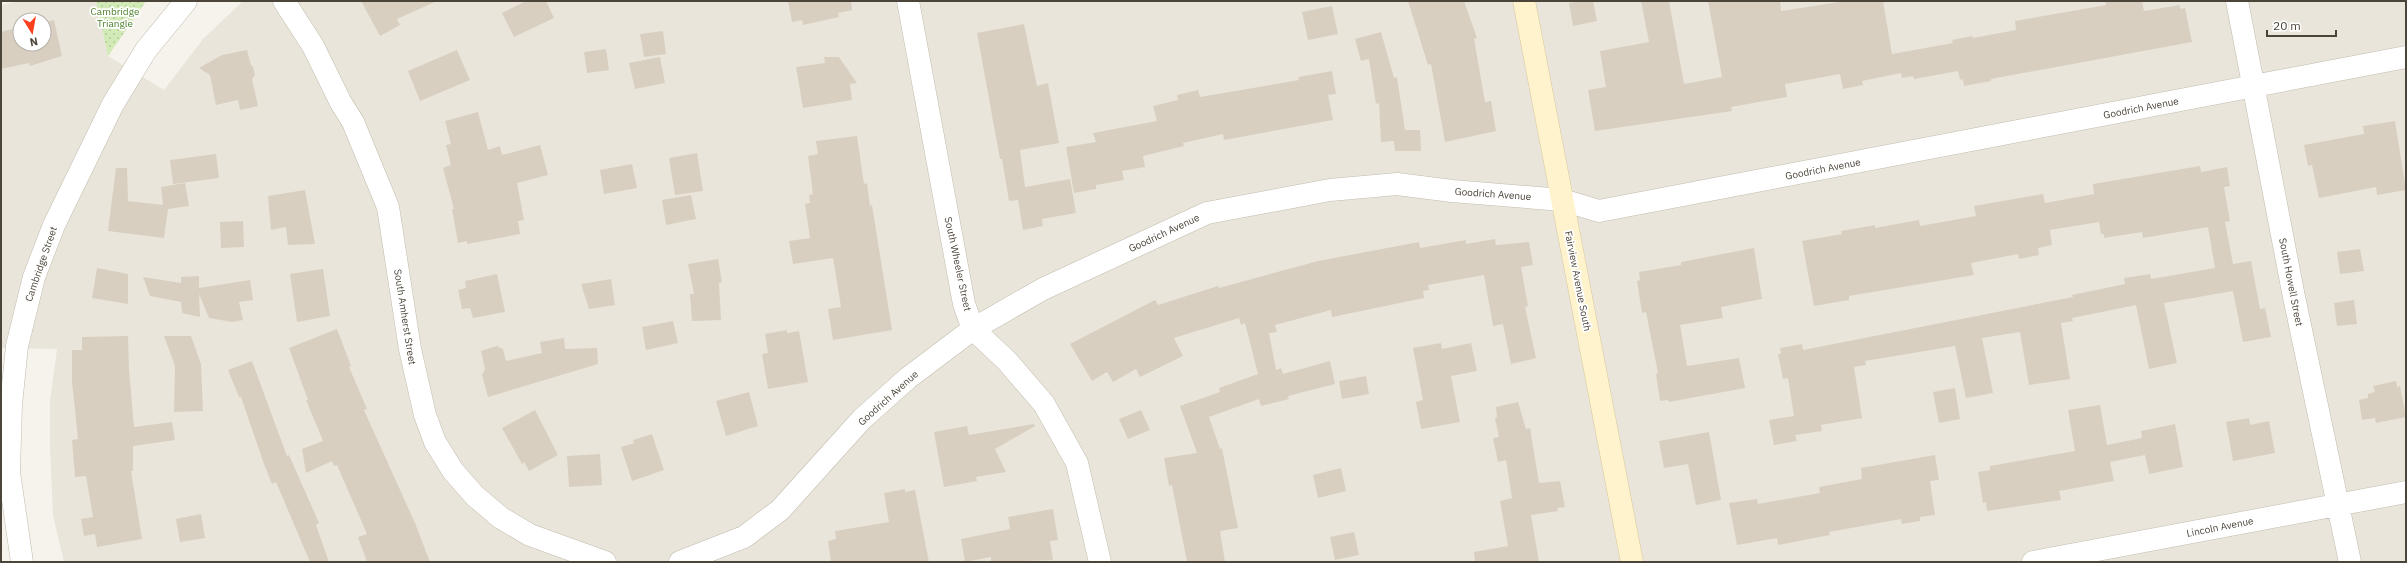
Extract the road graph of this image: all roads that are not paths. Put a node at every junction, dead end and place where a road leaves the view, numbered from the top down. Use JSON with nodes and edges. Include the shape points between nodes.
{"nodes":[{"id":1,"x":186,"y":1,"type":"edge"},
{"id":2,"x":284,"y":1,"type":"edge"},
{"id":3,"x":908,"y":1,"type":"edge"},
{"id":4,"x":1524,"y":1,"type":"edge"},
{"id":5,"x":2237,"y":1,"type":"edge"},
{"id":6,"x":2406,"y":57,"type":"edge"},
{"id":7,"x":2255,"y":86,"type":"junction"},
{"id":8,"x":1562,"y":200,"type":"junction"},
{"id":9,"x":973,"y":329,"type":"junction"},
{"id":10,"x":2406,"y":492,"type":"edge"},
{"id":11,"x":2339,"y":505,"type":"junction"},
{"id":12,"x":22,"y":562,"type":"edge"},
{"id":13,"x":604,"y":562,"type":"edge"},
{"id":14,"x":680,"y":562,"type":"edge"},
{"id":15,"x":1100,"y":562,"type":"edge"},
{"id":16,"x":1632,"y":562,"type":"edge"},
{"id":17,"x":2034,"y":562,"type":"edge"},
{"id":18,"x":2350,"y":562,"type":"edge"}],
"edges":[{"from":1,"to":12,"type":"street","name":"Cambridge Street","via":[[146,50],[113,104],[54,225],[34,277],[17,346],[11,405],[10,472]]},
{"from":2,"to":13,"type":"street","name":"South Amherst Street","via":[[313,46],[353,122],[388,208],[410,349],[425,415],[435,442],[453,471],[501,518],[530,535]]},
{"from":3,"to":9,"type":"street","name":"South Wheeler Street","via":[[964,304]]},
{"from":4,"to":8,"type":"street","name":"Fairview Avenue South"},
{"from":5,"to":7,"type":"street","name":"South Howell Street"},
{"from":6,"to":7,"type":"street","name":"Goodrich Avenue"},
{"from":7,"to":8,"type":"street","name":"Goodrich Avenue","via":[[1599,211]]},
{"from":7,"to":11,"type":"street","name":"South Howell Street","via":[[2293,292]]},
{"from":8,"to":9,"type":"street","name":"Goodrich Avenue","via":[[1397,184],[1330,190],[1207,214],[1043,289]]},
{"from":8,"to":16,"type":"street","name":"Fairview Avenue South"},
{"from":9,"to":14,"type":"street","name":"Goodrich Avenue","via":[[908,378],[862,419],[780,510],[744,537]]},
{"from":9,"to":15,"type":"street","name":"South Wheeler Street","via":[[1007,361],[1044,404],[1077,462]]},
{"from":10,"to":11,"type":"street","name":"Lincoln Avenue"},
{"from":11,"to":17,"type":"street","name":"Lincoln Avenue"},
{"from":11,"to":18,"type":"street","name":"South Howell Street"}]}
